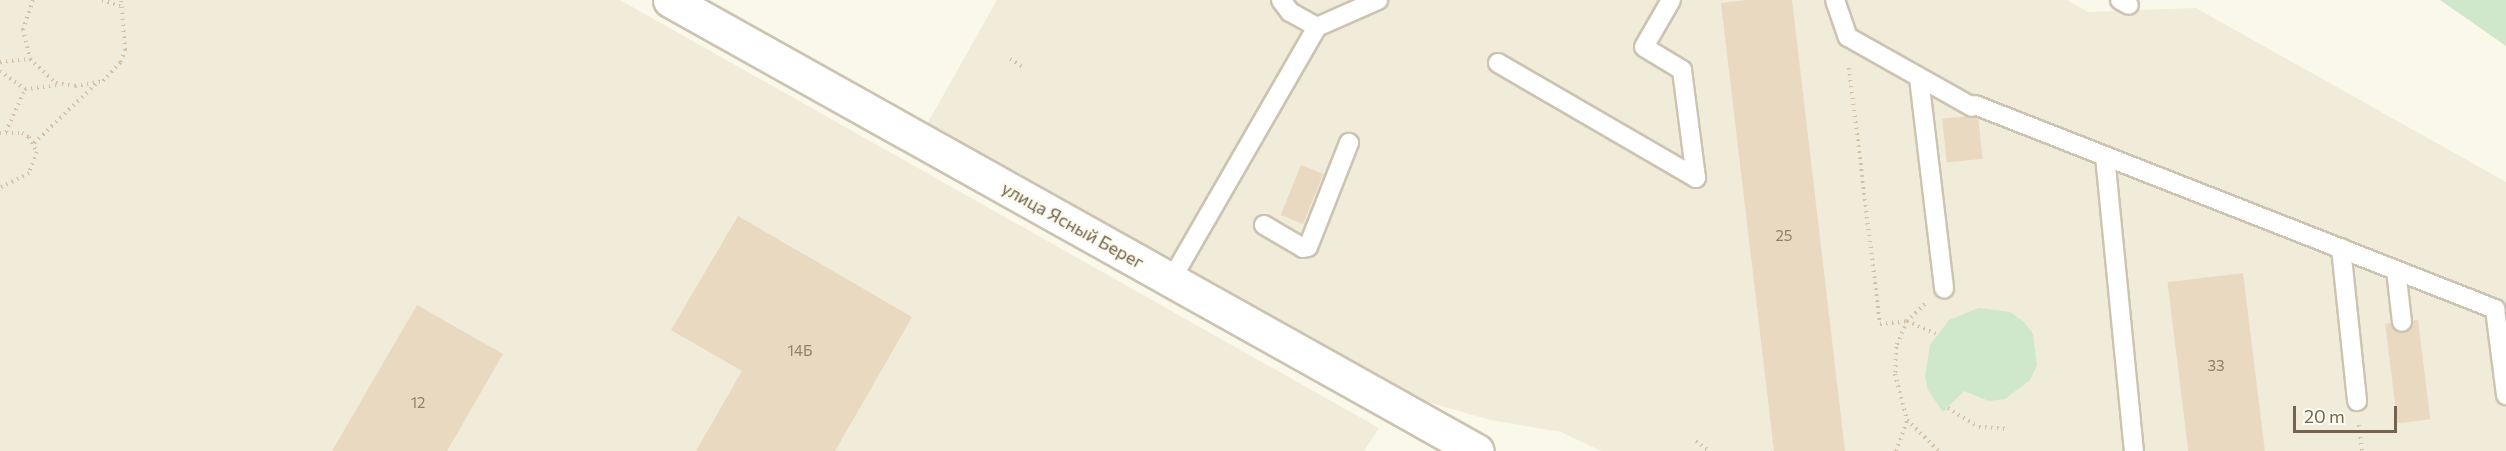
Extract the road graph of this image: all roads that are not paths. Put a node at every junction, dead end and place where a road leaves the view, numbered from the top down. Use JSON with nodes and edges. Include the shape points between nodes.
{"nodes":[{"id":1,"x":670,"y":0,"type":"edge"},
{"id":2,"x":1281,"y":0,"type":"edge"},
{"id":3,"x":1378,"y":0,"type":"edge"},
{"id":4,"x":1671,"y":0,"type":"edge"},
{"id":5,"x":1835,"y":0,"type":"edge"},
{"id":6,"x":1317,"y":27,"type":"junction"},
{"id":7,"x":1498,"y":63,"type":"dead end"},
{"id":8,"x":1919,"y":78,"type":"junction"},
{"id":9,"x":1349,"y":143,"type":"dead end"},
{"id":10,"x":2105,"y":156,"type":"junction"},
{"id":11,"x":1264,"y":225,"type":"dead end"},
{"id":12,"x":2341,"y":248,"type":"junction"},
{"id":13,"x":2396,"y":270,"type":"junction"},
{"id":14,"x":1171,"y":280,"type":"junction"},
{"id":15,"x":1944,"y":289,"type":"road end"},
{"id":16,"x":2501,"y":311,"type":"edge"},
{"id":17,"x":2402,"y":322,"type":"dead end"},
{"id":18,"x":2506,"y":395,"type":"edge"},
{"id":19,"x":2357,"y":401,"type":"dead end"},
{"id":20,"x":1477,"y":451,"type":"edge"},
{"id":21,"x":2134,"y":451,"type":"edge"}],
"edges":[{"from":1,"to":14,"type":"street","name":"улица Ясный Берег"},
{"from":2,"to":6,"type":"lane","via":[[1290,12]]},
{"from":3,"to":6,"type":"lane"},
{"from":4,"to":7,"type":"lane","via":[[1644,47],[1683,70],[1696,178]]},
{"from":5,"to":8,"type":"lane","via":[[1843,30]]},
{"from":6,"to":14,"type":"lane"},
{"from":8,"to":10,"type":"lane","via":[[1974,106]]},
{"from":8,"to":15,"type":"lane"},
{"from":9,"to":11,"type":"lane","via":[[1308,247],[1303,248]]},
{"from":10,"to":12,"type":"lane"},
{"from":10,"to":21,"type":"lane"},
{"from":12,"to":13,"type":"lane"},
{"from":12,"to":19,"type":"lane"},
{"from":13,"to":16,"type":"lane"},
{"from":13,"to":17,"type":"lane"},
{"from":14,"to":20,"type":"street","name":"улица Ясный Берег"},
{"from":16,"to":18,"type":"lane"}]}
